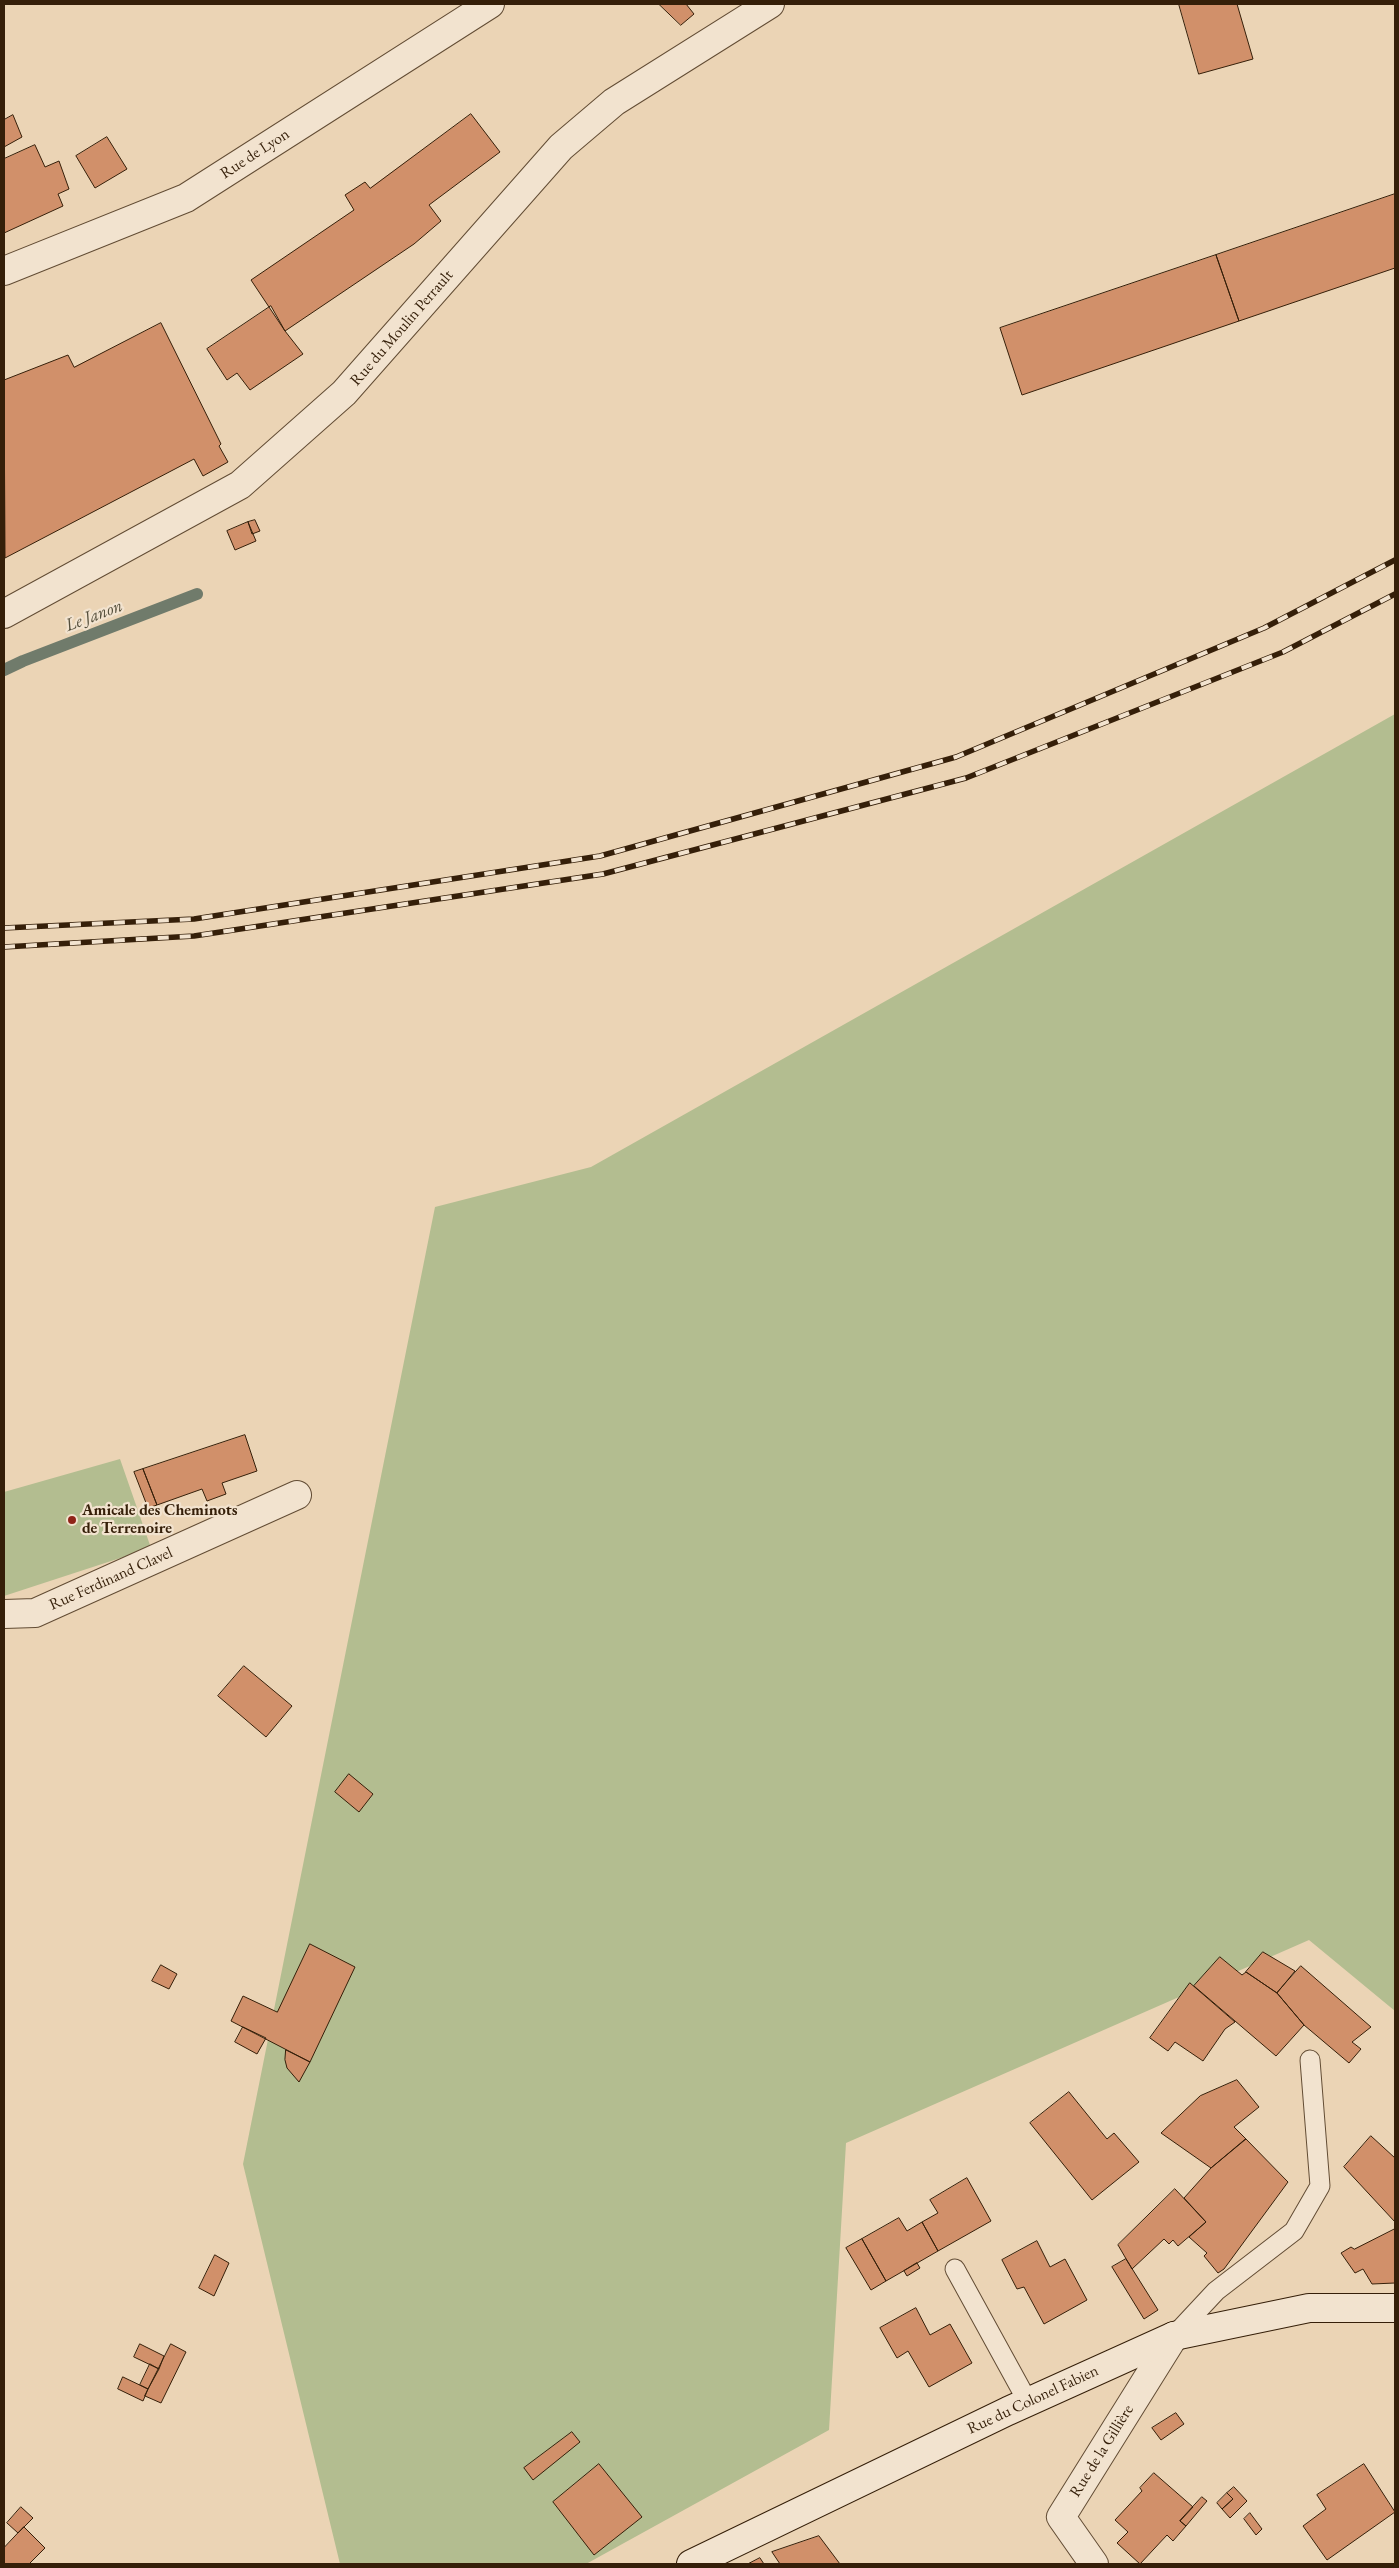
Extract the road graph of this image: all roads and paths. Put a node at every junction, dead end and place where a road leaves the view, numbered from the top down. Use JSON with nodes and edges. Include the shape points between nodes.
{"nodes":[{"id":1,"x":490,"y":4,"type":"edge"},
{"id":2,"x":770,"y":4,"type":"edge"},
{"id":3,"x":4,"y":270,"type":"edge"},
{"id":4,"x":4,"y":614,"type":"edge"},
{"id":5,"x":297,"y":1495,"type":"dead end"},
{"id":6,"x":4,"y":1614,"type":"edge"},
{"id":7,"x":1310,"y":2060,"type":"dead end"},
{"id":8,"x":955,"y":2269,"type":"dead end"},
{"id":9,"x":1395,"y":2308,"type":"edge"},
{"id":10,"x":1174,"y":2336,"type":"junction"},
{"id":11,"x":1028,"y":2402,"type":"junction"},
{"id":12,"x":691,"y":2564,"type":"edge"},
{"id":13,"x":1094,"y":2564,"type":"edge"}],
"edges":[{"from":1,"to":3,"type":"street","name":"Rue de Lyon","via":[[186,198]]},
{"from":2,"to":4,"type":"street","name":"Rue du Moulin Perrault","via":[[614,102],[560,147],[344,394],[240,485]]},
{"from":5,"to":6,"type":"street","name":"Rue Ferdinand Clavel","via":[[35,1613]]},
{"from":7,"to":10,"type":"lane","via":[[1320,2186],[1294,2231],[1216,2291]]},
{"from":8,"to":11,"type":"lane"},
{"from":9,"to":10,"type":"street","name":"Rue du Colonel Fabien","via":[[1309,2308]]},
{"from":10,"to":11,"type":"street","name":"Rue du Colonel Fabien"},
{"from":10,"to":13,"type":"street","name":"Rue de la Gillière","via":[[1061,2517]]},
{"from":11,"to":12,"type":"street","name":"Rue du Colonel Fabien"}]}
